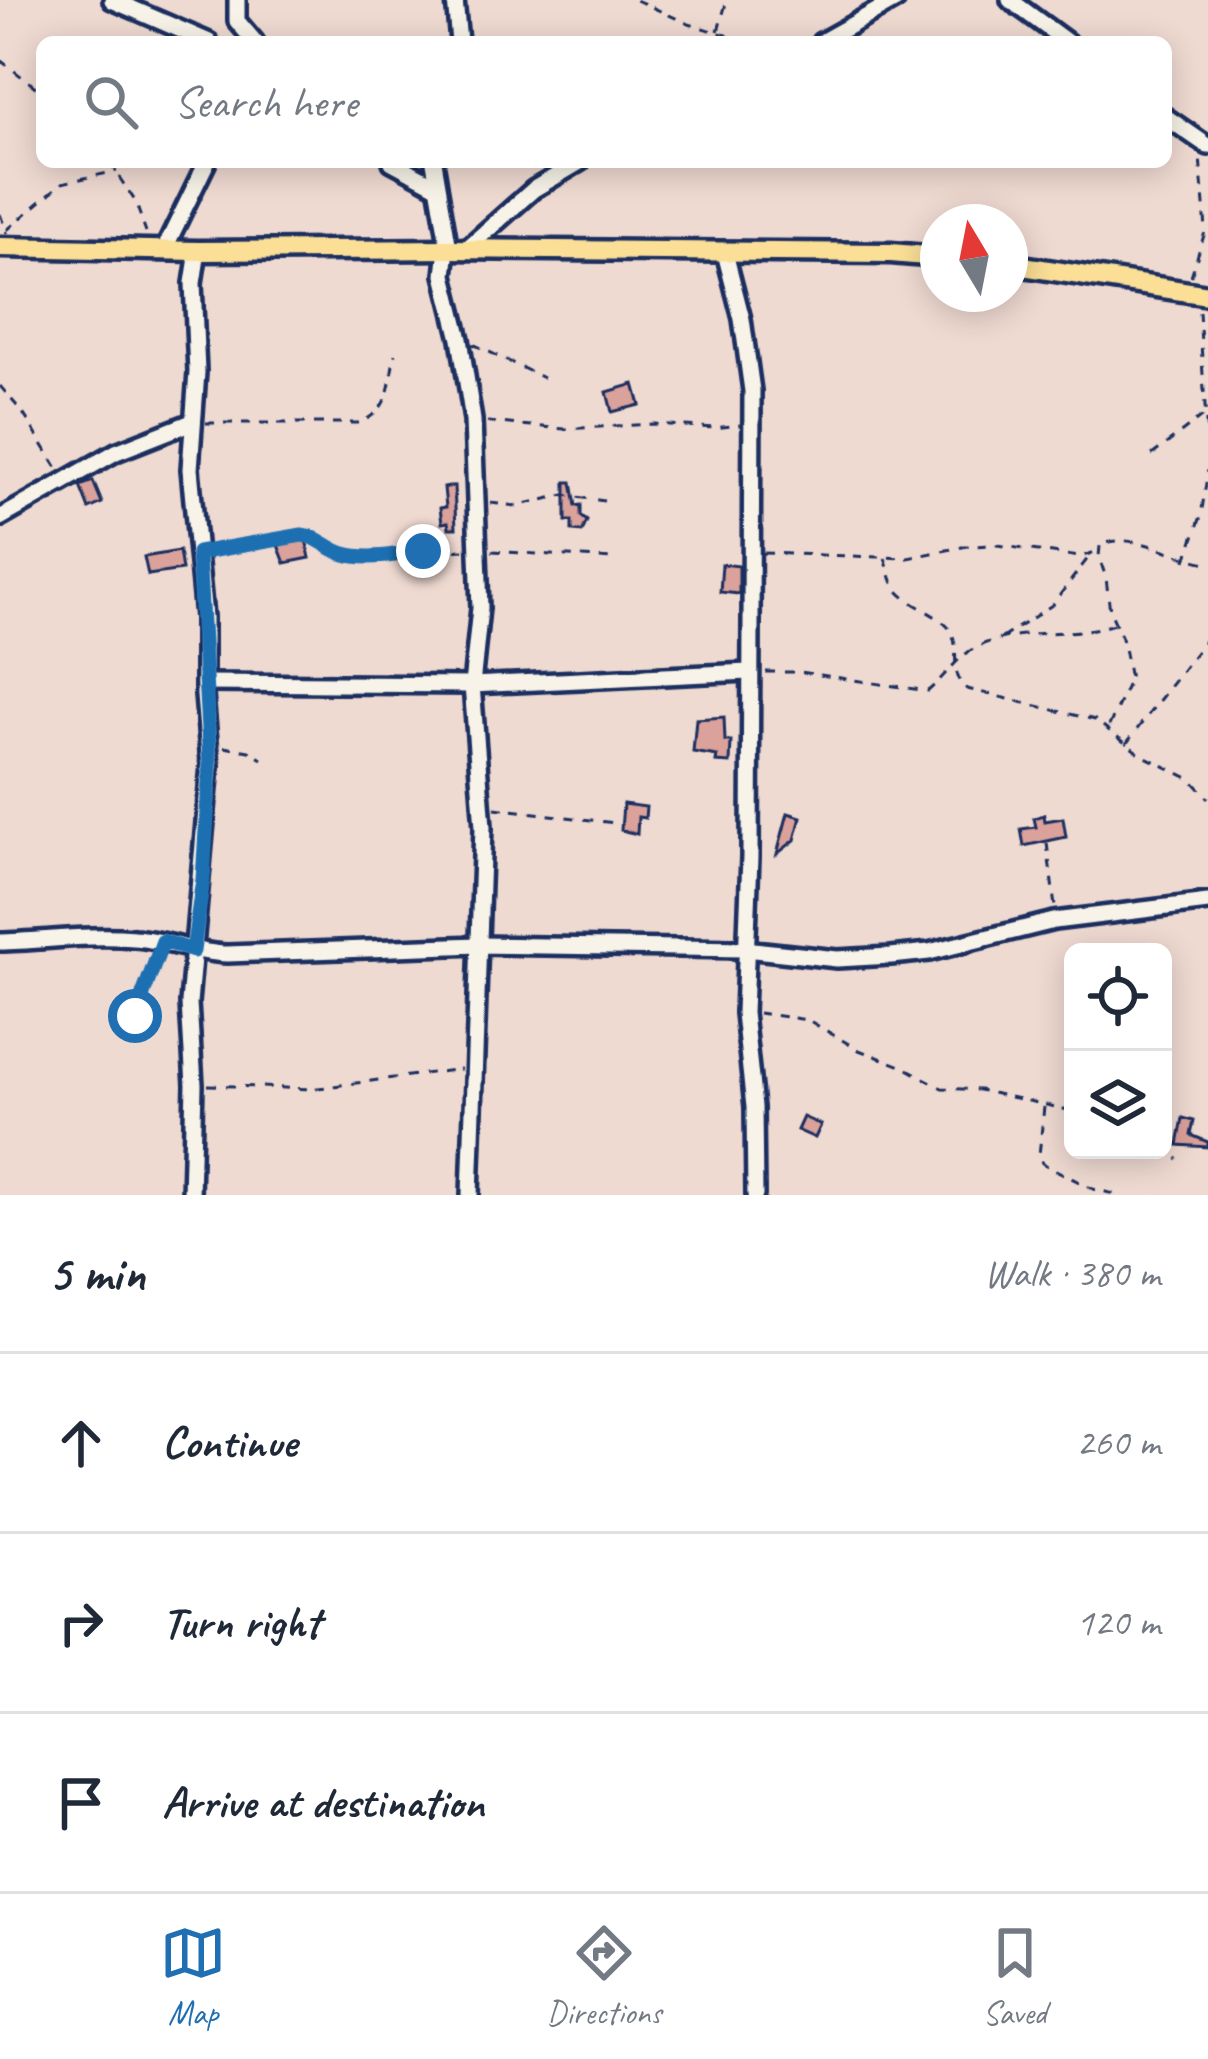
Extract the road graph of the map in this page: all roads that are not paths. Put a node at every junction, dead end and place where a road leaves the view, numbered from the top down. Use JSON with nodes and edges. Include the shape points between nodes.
{"nodes":[{"id":1,"x":112,"y":0,"type":"edge"},
{"id":2,"x":237,"y":0,"type":"edge"},
{"id":3,"x":455,"y":0,"type":"edge"},
{"id":4,"x":896,"y":0,"type":"edge"},
{"id":5,"x":1010,"y":0,"type":"edge"},
{"id":6,"x":195,"y":36,"type":"edge"},
{"id":7,"x":251,"y":36,"type":"edge"},
{"id":8,"x":458,"y":36,"type":"edge"},
{"id":9,"x":832,"y":36,"type":"edge"},
{"id":10,"x":1059,"y":36,"type":"edge"},
{"id":11,"x":1172,"y":121,"type":"edge"},
{"id":12,"x":1204,"y":143,"type":"edge"},
{"id":13,"x":204,"y":168,"type":"edge"},
{"id":14,"x":403,"y":168,"type":"edge"},
{"id":15,"x":434,"y":168,"type":"edge"},
{"id":16,"x":570,"y":168,"type":"edge"},
{"id":17,"x":435,"y":185,"type":"junction"},
{"id":18,"x":5,"y":241,"type":"edge"},
{"id":19,"x":454,"y":249,"type":"junction"},
{"id":20,"x":158,"y":250,"type":"junction"},
{"id":21,"x":199,"y":251,"type":"junction"},
{"id":22,"x":724,"y":253,"type":"junction"},
{"id":23,"x":920,"y":255,"type":"edge"},
{"id":24,"x":1028,"y":267,"type":"edge"},
{"id":25,"x":1198,"y":292,"type":"edge"},
{"id":26,"x":192,"y":422,"type":"junction"},
{"id":27,"x":0,"y":518,"type":"edge"},
{"id":28,"x":749,"y":672,"type":"junction"},
{"id":29,"x":204,"y":683,"type":"junction"},
{"id":30,"x":472,"y":685,"type":"junction"},
{"id":31,"x":1208,"y":902,"type":"edge"},
{"id":32,"x":0,"y":942,"type":"edge"},
{"id":33,"x":478,"y":945,"type":"junction"},
{"id":34,"x":745,"y":949,"type":"junction"},
{"id":35,"x":193,"y":951,"type":"junction"},
{"id":36,"x":191,"y":1195,"type":"edge"},
{"id":37,"x":470,"y":1195,"type":"edge"},
{"id":38,"x":754,"y":1195,"type":"edge"}],
"edges":[{"from":1,"to":6,"type":"street"},
{"from":2,"to":7,"type":"street","via":[[237,21]]},
{"from":3,"to":8,"type":"street"},
{"from":4,"to":9,"type":"street"},
{"from":5,"to":10,"type":"street"},
{"from":11,"to":12,"type":"street"},
{"from":13,"to":20,"type":"street"},
{"from":14,"to":17,"type":"street"},
{"from":15,"to":17,"type":"street"},
{"from":16,"to":19,"type":"street"},
{"from":17,"to":19,"type":"street"},
{"from":18,"to":20,"type":"main road"},
{"from":19,"to":21,"type":"main road"},
{"from":19,"to":22,"type":"main road"},
{"from":19,"to":30,"type":"street","via":[[444,275],[473,420],[477,500]]},
{"from":20,"to":21,"type":"main road"},
{"from":21,"to":26,"type":"street"},
{"from":22,"to":23,"type":"main road"},
{"from":22,"to":28,"type":"street","via":[[752,391]]},
{"from":24,"to":25,"type":"main road"},
{"from":26,"to":27,"type":"street"},
{"from":26,"to":29,"type":"street"},
{"from":28,"to":30,"type":"street"},
{"from":28,"to":34,"type":"street"},
{"from":29,"to":30,"type":"street"},
{"from":29,"to":35,"type":"street","via":[[210,747]]},
{"from":30,"to":33,"type":"street","via":[[482,805]]},
{"from":31,"to":34,"type":"street","via":[[1054,921],[891,956]]},
{"from":32,"to":35,"type":"street","via":[[101,936]]},
{"from":33,"to":34,"type":"street"},
{"from":33,"to":35,"type":"street"},
{"from":33,"to":37,"type":"street"},
{"from":34,"to":38,"type":"street"},
{"from":35,"to":36,"type":"street"}]}
